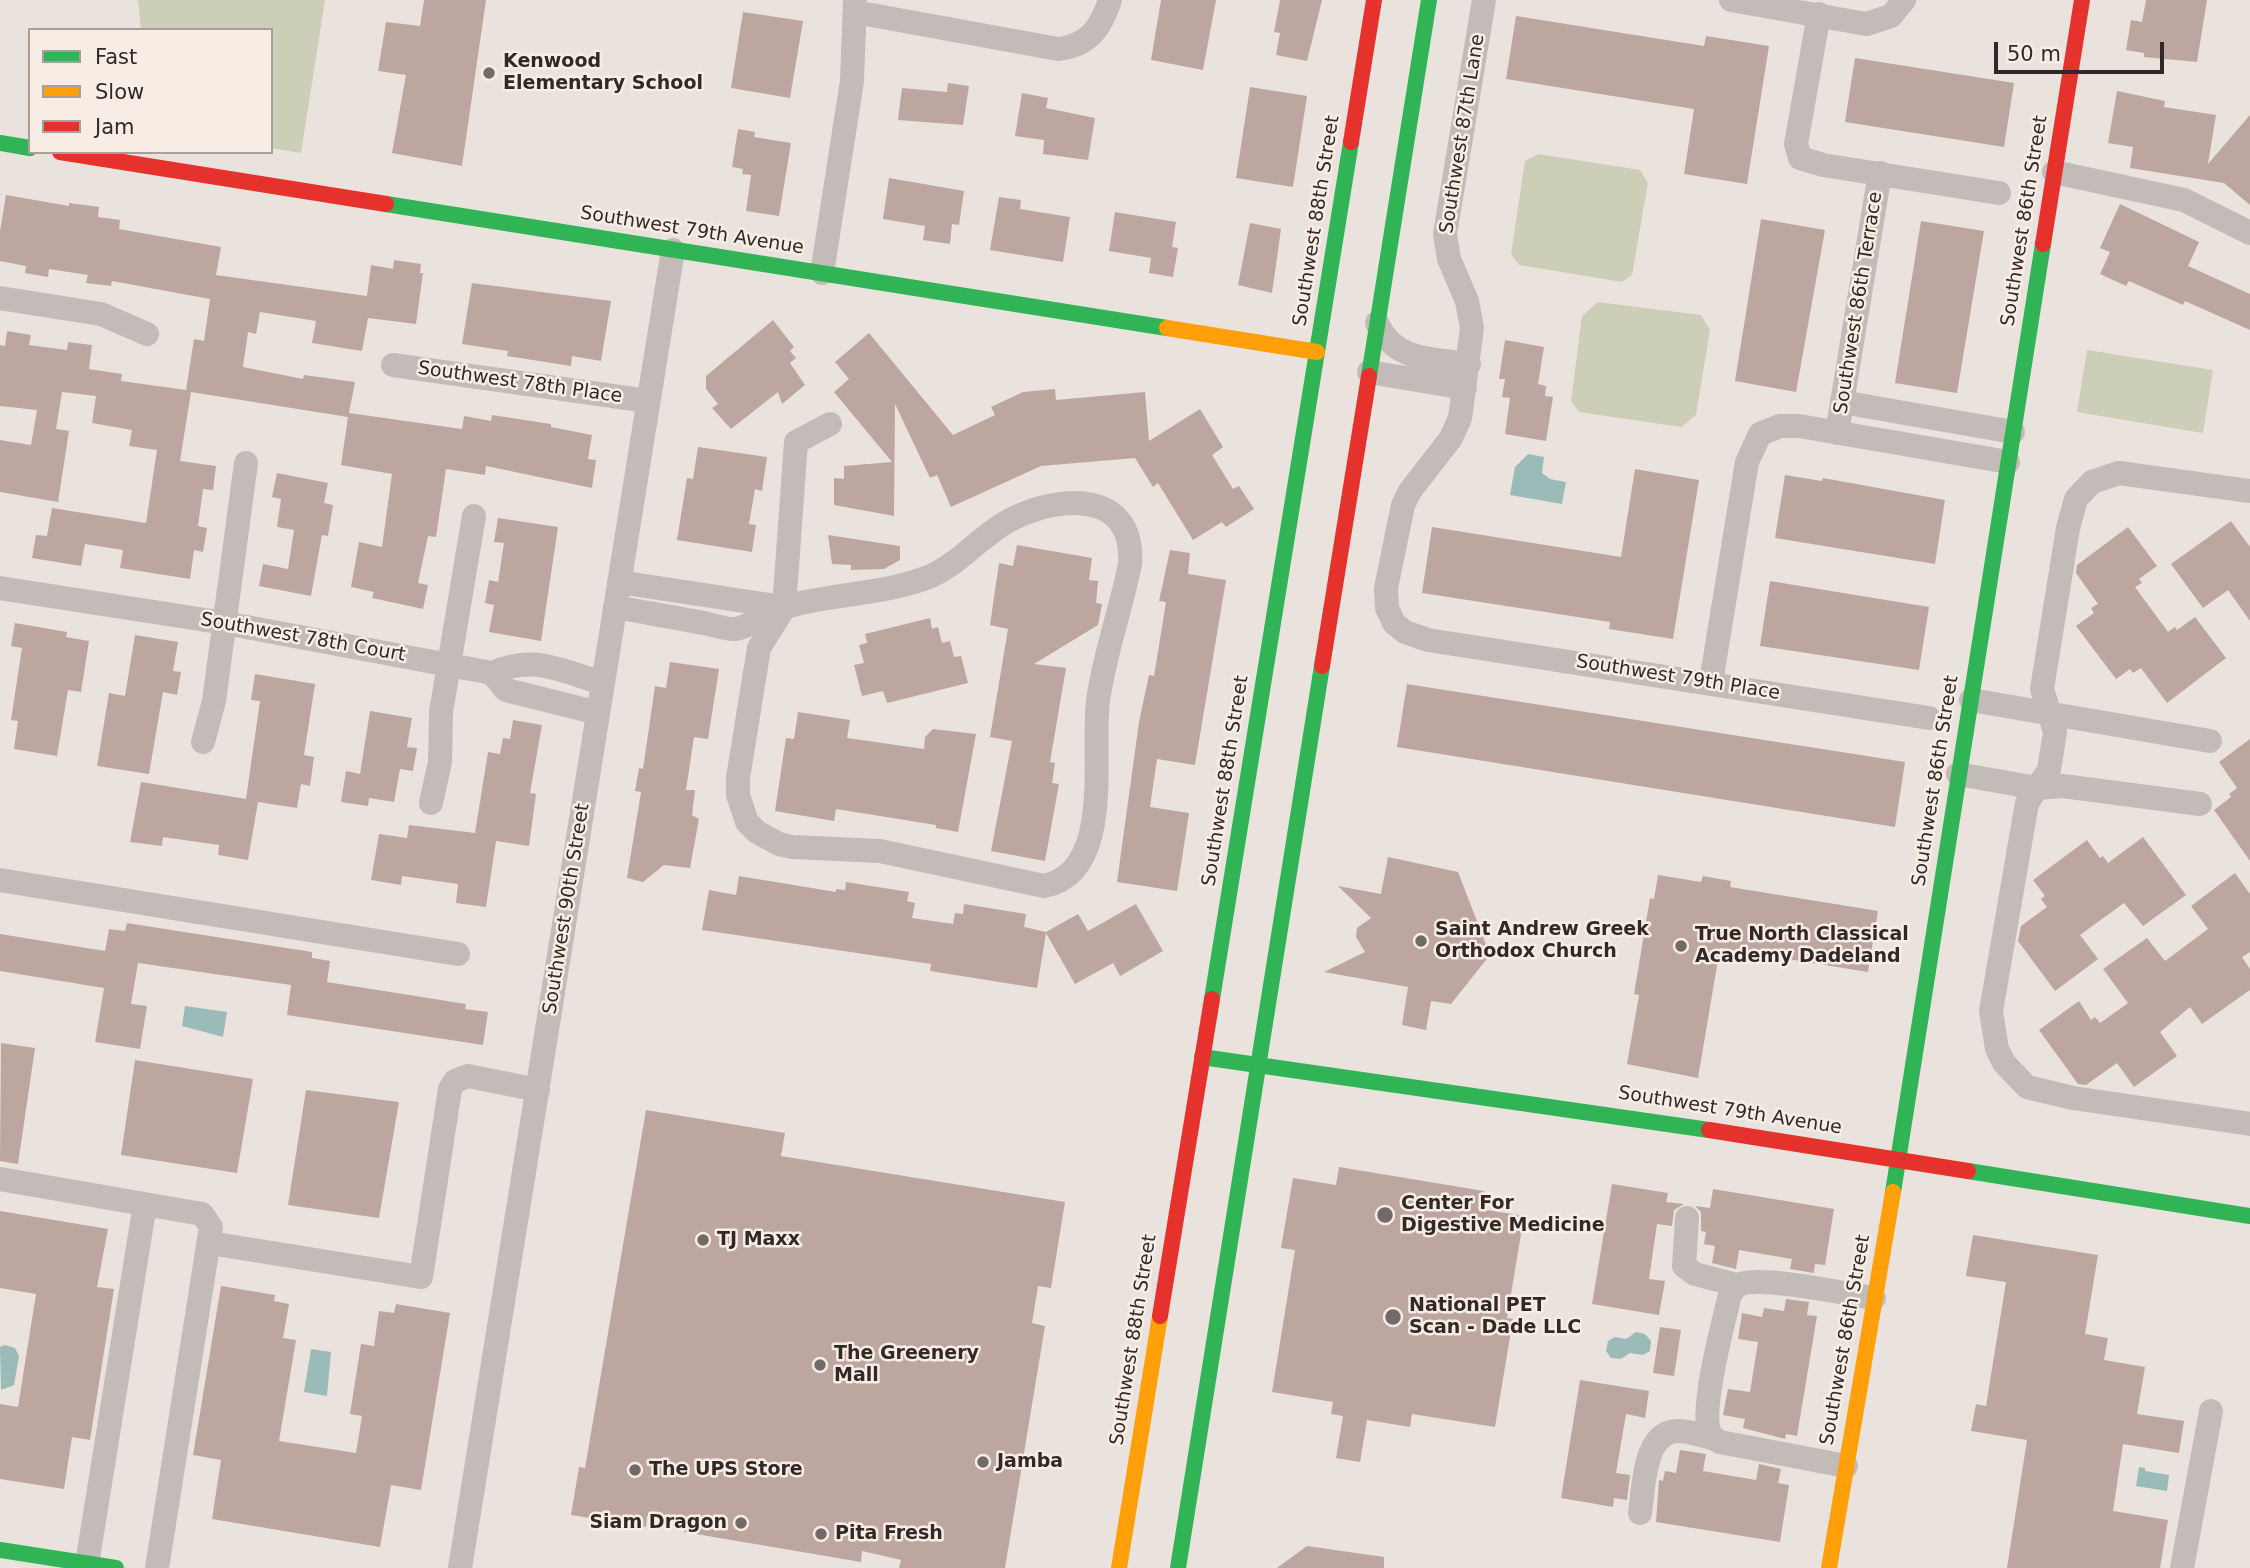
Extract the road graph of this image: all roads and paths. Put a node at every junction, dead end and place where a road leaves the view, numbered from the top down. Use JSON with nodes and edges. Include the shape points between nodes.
{"nodes":[{"id":1,"x":1110,"y":0,"type":"edge"},
{"id":2,"x":1374,"y":0,"type":"edge"},
{"id":3,"x":1429,"y":0,"type":"edge"},
{"id":4,"x":1484,"y":0,"type":"edge"},
{"id":5,"x":1731,"y":0,"type":"edge"},
{"id":6,"x":1905,"y":0,"type":"edge"},
{"id":7,"x":2082,"y":0,"type":"edge"},
{"id":8,"x":855,"y":6,"type":"edge"},
{"id":9,"x":1819,"y":14,"type":"junction"},
{"id":10,"x":0,"y":143,"type":"edge"},
{"id":11,"x":28,"y":148,"type":"edge"},
{"id":12,"x":73,"y":154,"type":"edge"},
{"id":13,"x":2054,"y":172,"type":"junction"},
{"id":14,"x":1880,"y":173,"type":"junction"},
{"id":15,"x":1999,"y":192,"type":"dead end"},
{"id":16,"x":2250,"y":233,"type":"edge"},
{"id":17,"x":673,"y":250,"type":"junction"},
{"id":18,"x":822,"y":273,"type":"junction"},
{"id":19,"x":1328,"y":287,"type":"junction"},
{"id":20,"x":0,"y":298,"type":"edge"},
{"id":21,"x":1377,"y":323,"type":"junction"},
{"id":22,"x":1339,"y":327,"type":"dead end"},
{"id":23,"x":147,"y":334,"type":"dead end"},
{"id":24,"x":1351,"y":351,"type":"dead end"},
{"id":25,"x":1322,"y":356,"type":"junction"},
{"id":26,"x":393,"y":365,"type":"dead end"},
{"id":27,"x":1369,"y":372,"type":"junction"},
{"id":28,"x":1467,"y":376,"type":"junction"},
{"id":29,"x":1350,"y":393,"type":"dead end"},
{"id":30,"x":648,"y":401,"type":"junction"},
{"id":31,"x":1842,"y":402,"type":"junction"},
{"id":32,"x":830,"y":424,"type":"dead end"},
{"id":33,"x":1360,"y":431,"type":"junction"},
{"id":34,"x":2013,"y":432,"type":"junction"},
{"id":35,"x":1837,"y":433,"type":"junction"},
{"id":36,"x":2008,"y":462,"type":"junction"},
{"id":37,"x":246,"y":463,"type":"dead end"},
{"id":38,"x":2250,"y":491,"type":"edge"},
{"id":39,"x":474,"y":516,"type":"dead end"},
{"id":40,"x":619,"y":582,"type":"junction"},
{"id":41,"x":0,"y":588,"type":"edge"},
{"id":42,"x":615,"y":607,"type":"junction"},
{"id":43,"x":784,"y":608,"type":"junction"},
{"id":44,"x":225,"y":622,"type":"junction"},
{"id":45,"x":1428,"y":639,"type":"joint"},
{"id":46,"x":449,"y":666,"type":"junction"},
{"id":47,"x":492,"y":674,"type":"junction"},
{"id":48,"x":1712,"y":682,"type":"junction"},
{"id":49,"x":603,"y":683,"type":"junction"},
{"id":50,"x":1971,"y":700,"type":"junction"},
{"id":51,"x":2047,"y":712,"type":"junction"},
{"id":52,"x":598,"y":713,"type":"junction"},
{"id":53,"x":1929,"y":718,"type":"dead end"},
{"id":54,"x":2210,"y":741,"type":"dead end"},
{"id":55,"x":203,"y":742,"type":"dead end"},
{"id":56,"x":1958,"y":774,"type":"junction"},
{"id":57,"x":2037,"y":788,"type":"junction"},
{"id":58,"x":431,"y":803,"type":"dead end"},
{"id":59,"x":2200,"y":804,"type":"dead end"},
{"id":60,"x":0,"y":880,"type":"edge"},
{"id":61,"x":458,"y":954,"type":"dead end"},
{"id":62,"x":1202,"y":1057,"type":"junction"},
{"id":63,"x":1258,"y":1064,"type":"junction"},
{"id":64,"x":538,"y":1090,"type":"junction"},
{"id":65,"x":2250,"y":1125,"type":"edge"},
{"id":66,"x":1898,"y":1158,"type":"junction"},
{"id":67,"x":0,"y":1179,"type":"edge"},
{"id":68,"x":145,"y":1204,"type":"junction"},
{"id":69,"x":2250,"y":1216,"type":"edge"},
{"id":70,"x":1687,"y":1218,"type":"dead end"},
{"id":71,"x":210,"y":1243,"type":"junction"},
{"id":72,"x":1737,"y":1285,"type":"junction"},
{"id":73,"x":1874,"y":1298,"type":"junction"},
{"id":74,"x":2211,"y":1411,"type":"dead end"},
{"id":75,"x":1712,"y":1438,"type":"junction"},
{"id":76,"x":1846,"y":1466,"type":"junction"},
{"id":77,"x":1640,"y":1513,"type":"dead end"},
{"id":78,"x":0,"y":1550,"type":"edge"},
{"id":79,"x":87,"y":1564,"type":"junction"},
{"id":80,"x":116,"y":1568,"type":"edge"},
{"id":81,"x":157,"y":1568,"type":"edge"},
{"id":82,"x":460,"y":1568,"type":"edge"},
{"id":83,"x":1119,"y":1568,"type":"edge"},
{"id":84,"x":1178,"y":1568,"type":"edge"},
{"id":85,"x":1829,"y":1568,"type":"edge"},
{"id":86,"x":2182,"y":1568,"type":"edge"}],
"edges":[{"from":1,"to":8,"type":"street","via":[[1088,39],[1069,48],[1047,49]]},
{"from":2,"to":19,"type":"street","name":"Southwest 88th Street"},
{"from":3,"to":21,"type":"street"},
{"from":4,"to":28,"type":"street","name":"Southwest 87th Lane","via":[[1446,234],[1449,259],[1472,328]]},
{"from":5,"to":9,"type":"street"},
{"from":6,"to":9,"type":"street","via":[[1891,16],[1873,23]]},
{"from":7,"to":13,"type":"street","name":"Southwest 86th Street"},
{"from":8,"to":18,"type":"street","via":[[852,81]]},
{"from":9,"to":14,"type":"street","name":"Southwest 86th Terrace","via":[[1797,137],[1798,155],[1815,163]]},
{"from":10,"to":11,"type":"street"},
{"from":12,"to":17,"type":"street","name":"Southwest 79th Avenue"},
{"from":13,"to":16,"type":"street","via":[[2184,200]]},
{"from":13,"to":34,"type":"street","name":"Southwest 86th Street"},
{"from":14,"to":15,"type":"street","name":"Southwest 86th Terrace"},
{"from":14,"to":31,"type":"street","name":"Southwest 86th Terrace"},
{"from":17,"to":18,"type":"street","name":"Southwest 79th Avenue"},
{"from":17,"to":30,"type":"street","name":"Southwest 90th Street"},
{"from":18,"to":25,"type":"street","name":"Southwest 79th Avenue"},
{"from":19,"to":22,"type":"street"},
{"from":19,"to":25,"type":"street","name":"Southwest 88th Street"},
{"from":20,"to":23,"type":"street","via":[[101,314]]},
{"from":21,"to":27,"type":"street"},
{"from":21,"to":28,"type":"street","via":[[1387,342],[1403,353]]},
{"from":24,"to":27,"type":"street"},
{"from":25,"to":62,"type":"street","name":"Southwest 88th Street"},
{"from":26,"to":30,"type":"street","name":"Southwest 78th Place"},
{"from":27,"to":28,"type":"street"},
{"from":27,"to":33,"type":"street"},
{"from":28,"to":45,"type":"street","name":"Southwest 87th Lane","via":[[1456,429],[1403,505],[1387,580],[1387,608],[1394,623]]},
{"from":29,"to":33,"type":"street"},
{"from":30,"to":40,"type":"street","name":"Southwest 90th Street"},
{"from":31,"to":34,"type":"street"},
{"from":31,"to":35,"type":"street","name":"Southwest 86th Terrace"},
{"from":32,"to":43,"type":"street","via":[[796,442]]},
{"from":33,"to":63,"type":"street"},
{"from":34,"to":36,"type":"street","name":"Southwest 86th Street"},
{"from":35,"to":36,"type":"street"},
{"from":35,"to":48,"type":"street","via":[[1799,426],[1772,428],[1757,438],[1747,462]]},
{"from":36,"to":50,"type":"street","name":"Southwest 86th Street"},
{"from":37,"to":44,"type":"street"},
{"from":38,"to":51,"type":"street","via":[[2128,474],[2107,475],[2085,488],[2074,504],[2068,528],[2042,689]]},
{"from":39,"to":46,"type":"street"},
{"from":40,"to":42,"type":"street","name":"Southwest 90th Street"},
{"from":40,"to":43,"type":"street"},
{"from":41,"to":44,"type":"street","name":"Southwest 78th Court"},
{"from":42,"to":43,"type":"street","via":[[735,629]]},
{"from":42,"to":49,"type":"street","name":"Southwest 90th Street"},
{"from":43,"to":43,"type":"street","via":[[759,648],[738,778],[747,822],[767,839],[792,847],[880,850],[1044,886],[1071,876],[1091,829],[1098,700],[1130,555],[1129,537],[1120,519],[1089,503],[1050,507],[1014,518],[953,564],[914,582]]},
{"from":44,"to":46,"type":"street","name":"Southwest 78th Court"},
{"from":44,"to":55,"type":"street"},
{"from":45,"to":48,"type":"street","name":"Southwest 79th Place"},
{"from":46,"to":47,"type":"street","name":"Southwest 78th Court"},
{"from":46,"to":58,"type":"street","via":[[441,712],[440,762]]},
{"from":47,"to":49,"type":"street","name":"Southwest 78th Court","via":[[514,664],[535,664]]},
{"from":47,"to":52,"type":"street","via":[[506,690]]},
{"from":48,"to":53,"type":"street","name":"Southwest 79th Place"},
{"from":49,"to":52,"type":"street","name":"Southwest 90th Street"},
{"from":50,"to":51,"type":"street"},
{"from":50,"to":56,"type":"street","name":"Southwest 86th Street"},
{"from":51,"to":54,"type":"street"},
{"from":51,"to":57,"type":"street","via":[[2055,732],[2049,770]]},
{"from":52,"to":64,"type":"street","name":"Southwest 90th Street"},
{"from":56,"to":57,"type":"street"},
{"from":56,"to":66,"type":"street","name":"Southwest 86th Street"},
{"from":57,"to":59,"type":"street","via":[[2063,786]]},
{"from":57,"to":65,"type":"street","via":[[2027,803],[1991,1000],[1993,1031],[2004,1063],[2020,1082],[2035,1090]]},
{"from":60,"to":61,"type":"street"},
{"from":62,"to":63,"type":"street","name":"Southwest 79th Avenue"},
{"from":62,"to":83,"type":"street","name":"Southwest 88th Street"},
{"from":63,"to":66,"type":"street","name":"Southwest 79th Avenue"},
{"from":63,"to":84,"type":"street"},
{"from":64,"to":71,"type":"street","via":[[468,1076],[455,1081],[450,1089],[421,1277]]},
{"from":64,"to":82,"type":"street","name":"Southwest 90th Street"},
{"from":66,"to":69,"type":"street","name":"Southwest 79th Avenue"},
{"from":66,"to":73,"type":"street","name":"Southwest 86th Street"},
{"from":67,"to":68,"type":"street"},
{"from":68,"to":71,"type":"street","via":[[202,1214],[211,1227]]},
{"from":68,"to":79,"type":"street"},
{"from":70,"to":72,"type":"street","via":[[1685,1266],[1695,1274]]},
{"from":71,"to":81,"type":"street"},
{"from":72,"to":73,"type":"street","via":[[1770,1283]]},
{"from":72,"to":75,"type":"street","via":[[1730,1295],[1708,1405]]},
{"from":73,"to":76,"type":"street","name":"Southwest 86th Street"},
{"from":74,"to":86,"type":"street"},
{"from":75,"to":76,"type":"street"},
{"from":75,"to":77,"type":"street","via":[[1677,1431],[1660,1437],[1649,1454]]},
{"from":76,"to":85,"type":"street","name":"Southwest 86th Street"},
{"from":78,"to":79,"type":"street"},
{"from":79,"to":80,"type":"street"}]}
